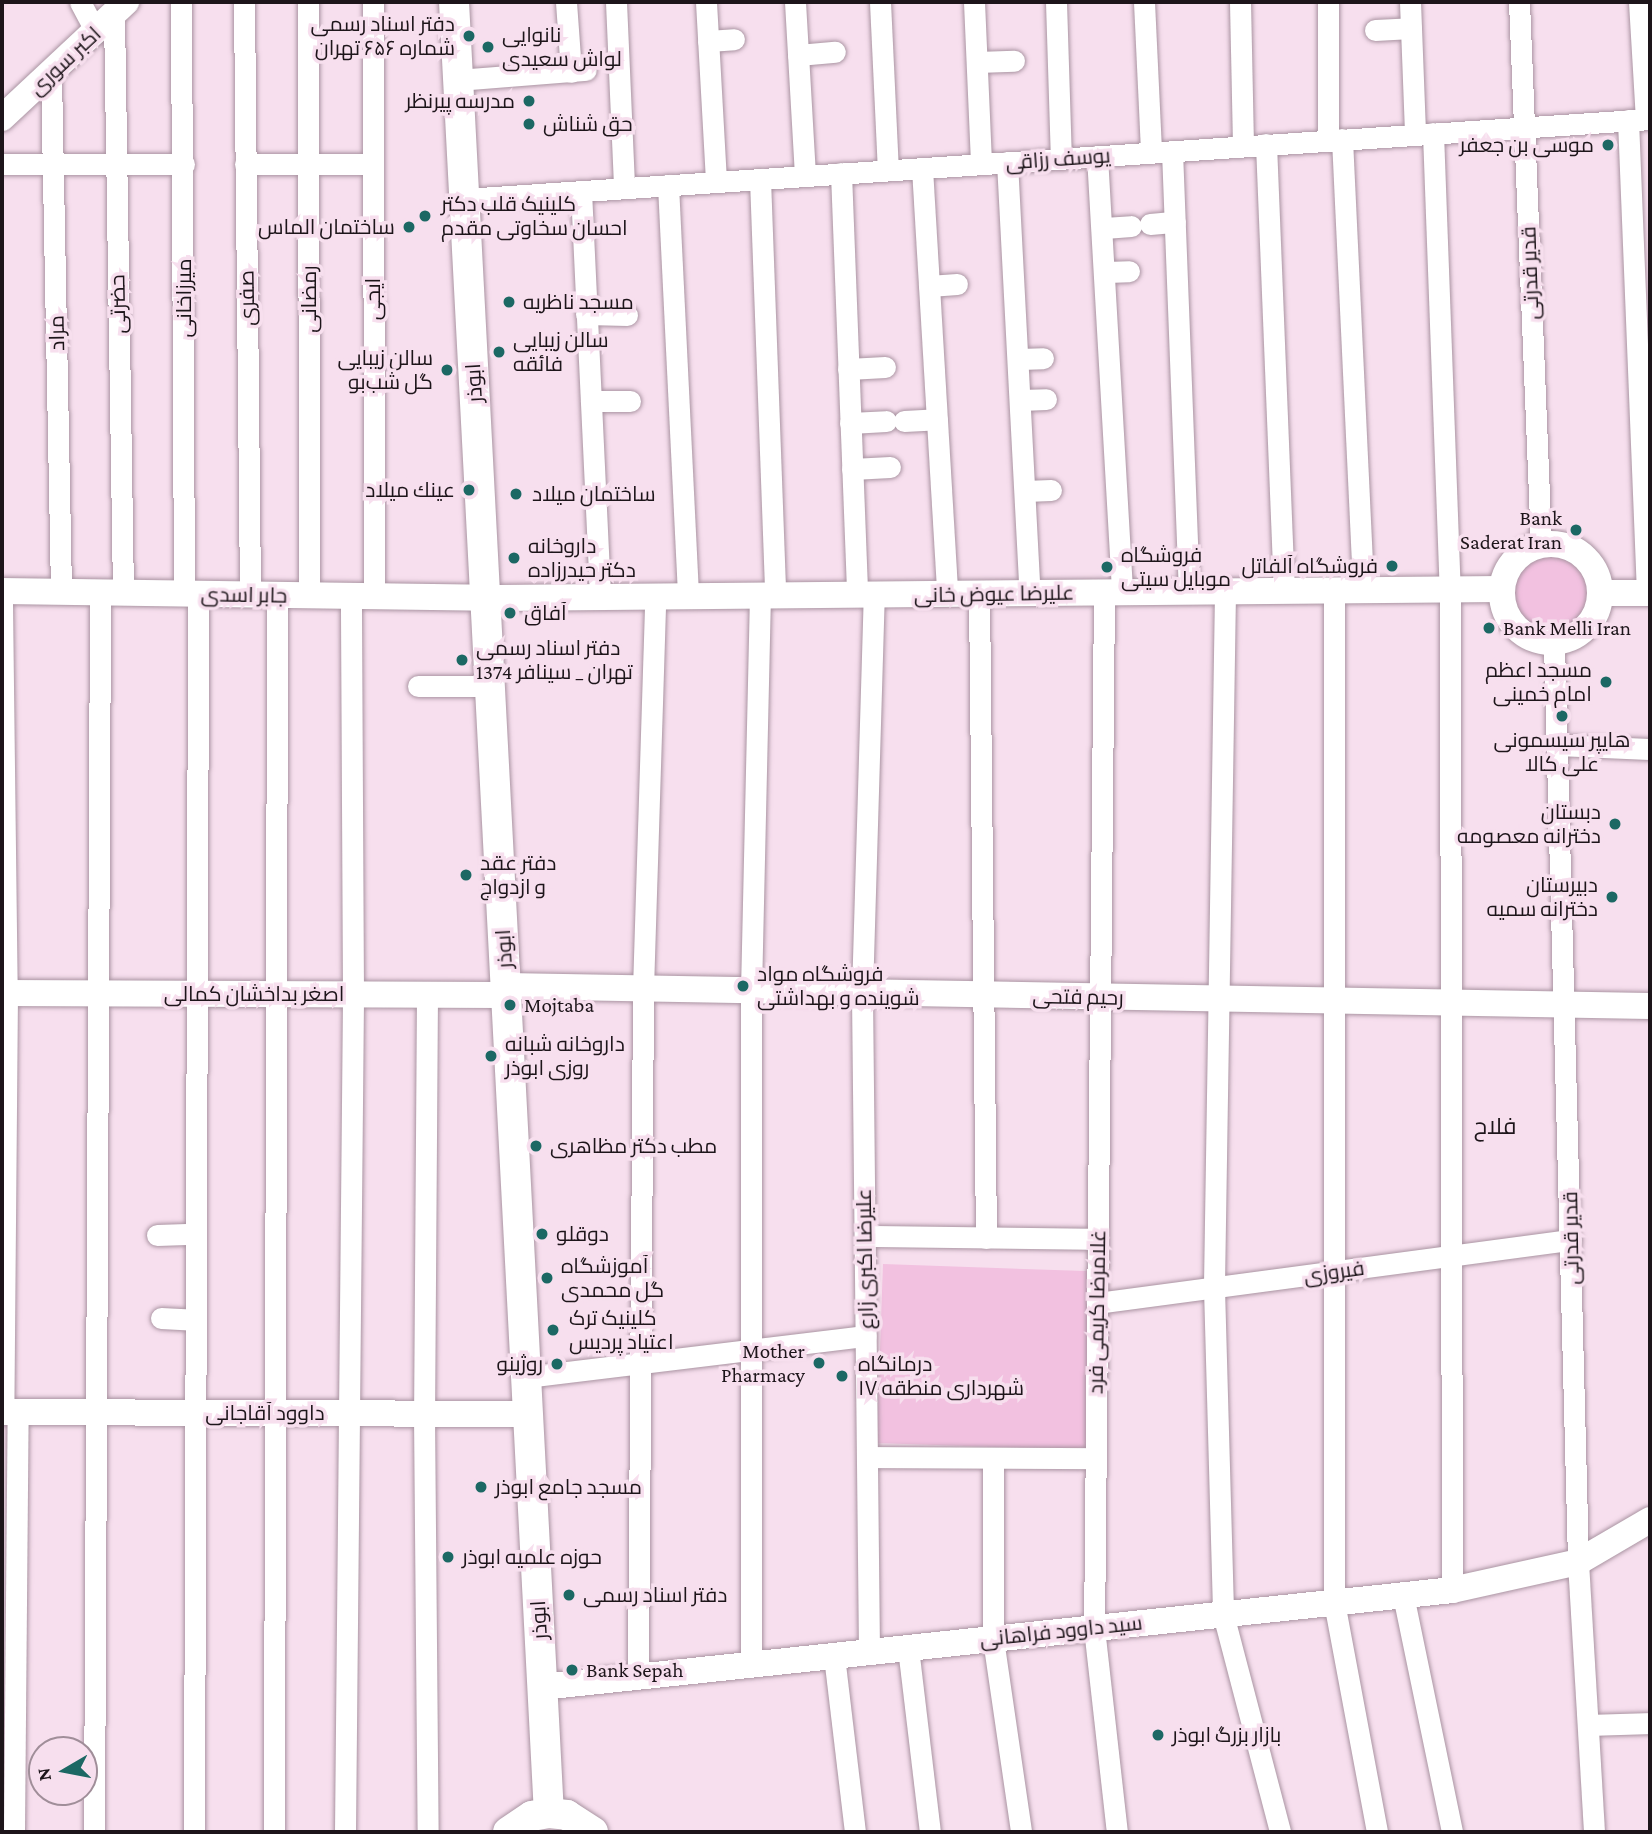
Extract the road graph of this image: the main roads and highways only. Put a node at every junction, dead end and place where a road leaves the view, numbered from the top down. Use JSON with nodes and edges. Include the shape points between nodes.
{"nodes":[{"id":1,"x":454,"y":2,"type":"edge"},
{"id":2,"x":549,"y":1813,"type":"junction"},
{"id":3,"x":508,"y":1832,"type":"edge"},
{"id":4,"x":593,"y":1832,"type":"edge"}],
"edges":[{"from":1,"to":2,"type":"main road","name":"ابوذر"},
{"from":2,"to":3,"type":"main road","via":[[532,1816]]},
{"from":2,"to":4,"type":"main road","via":[[567,1815]]}]}
